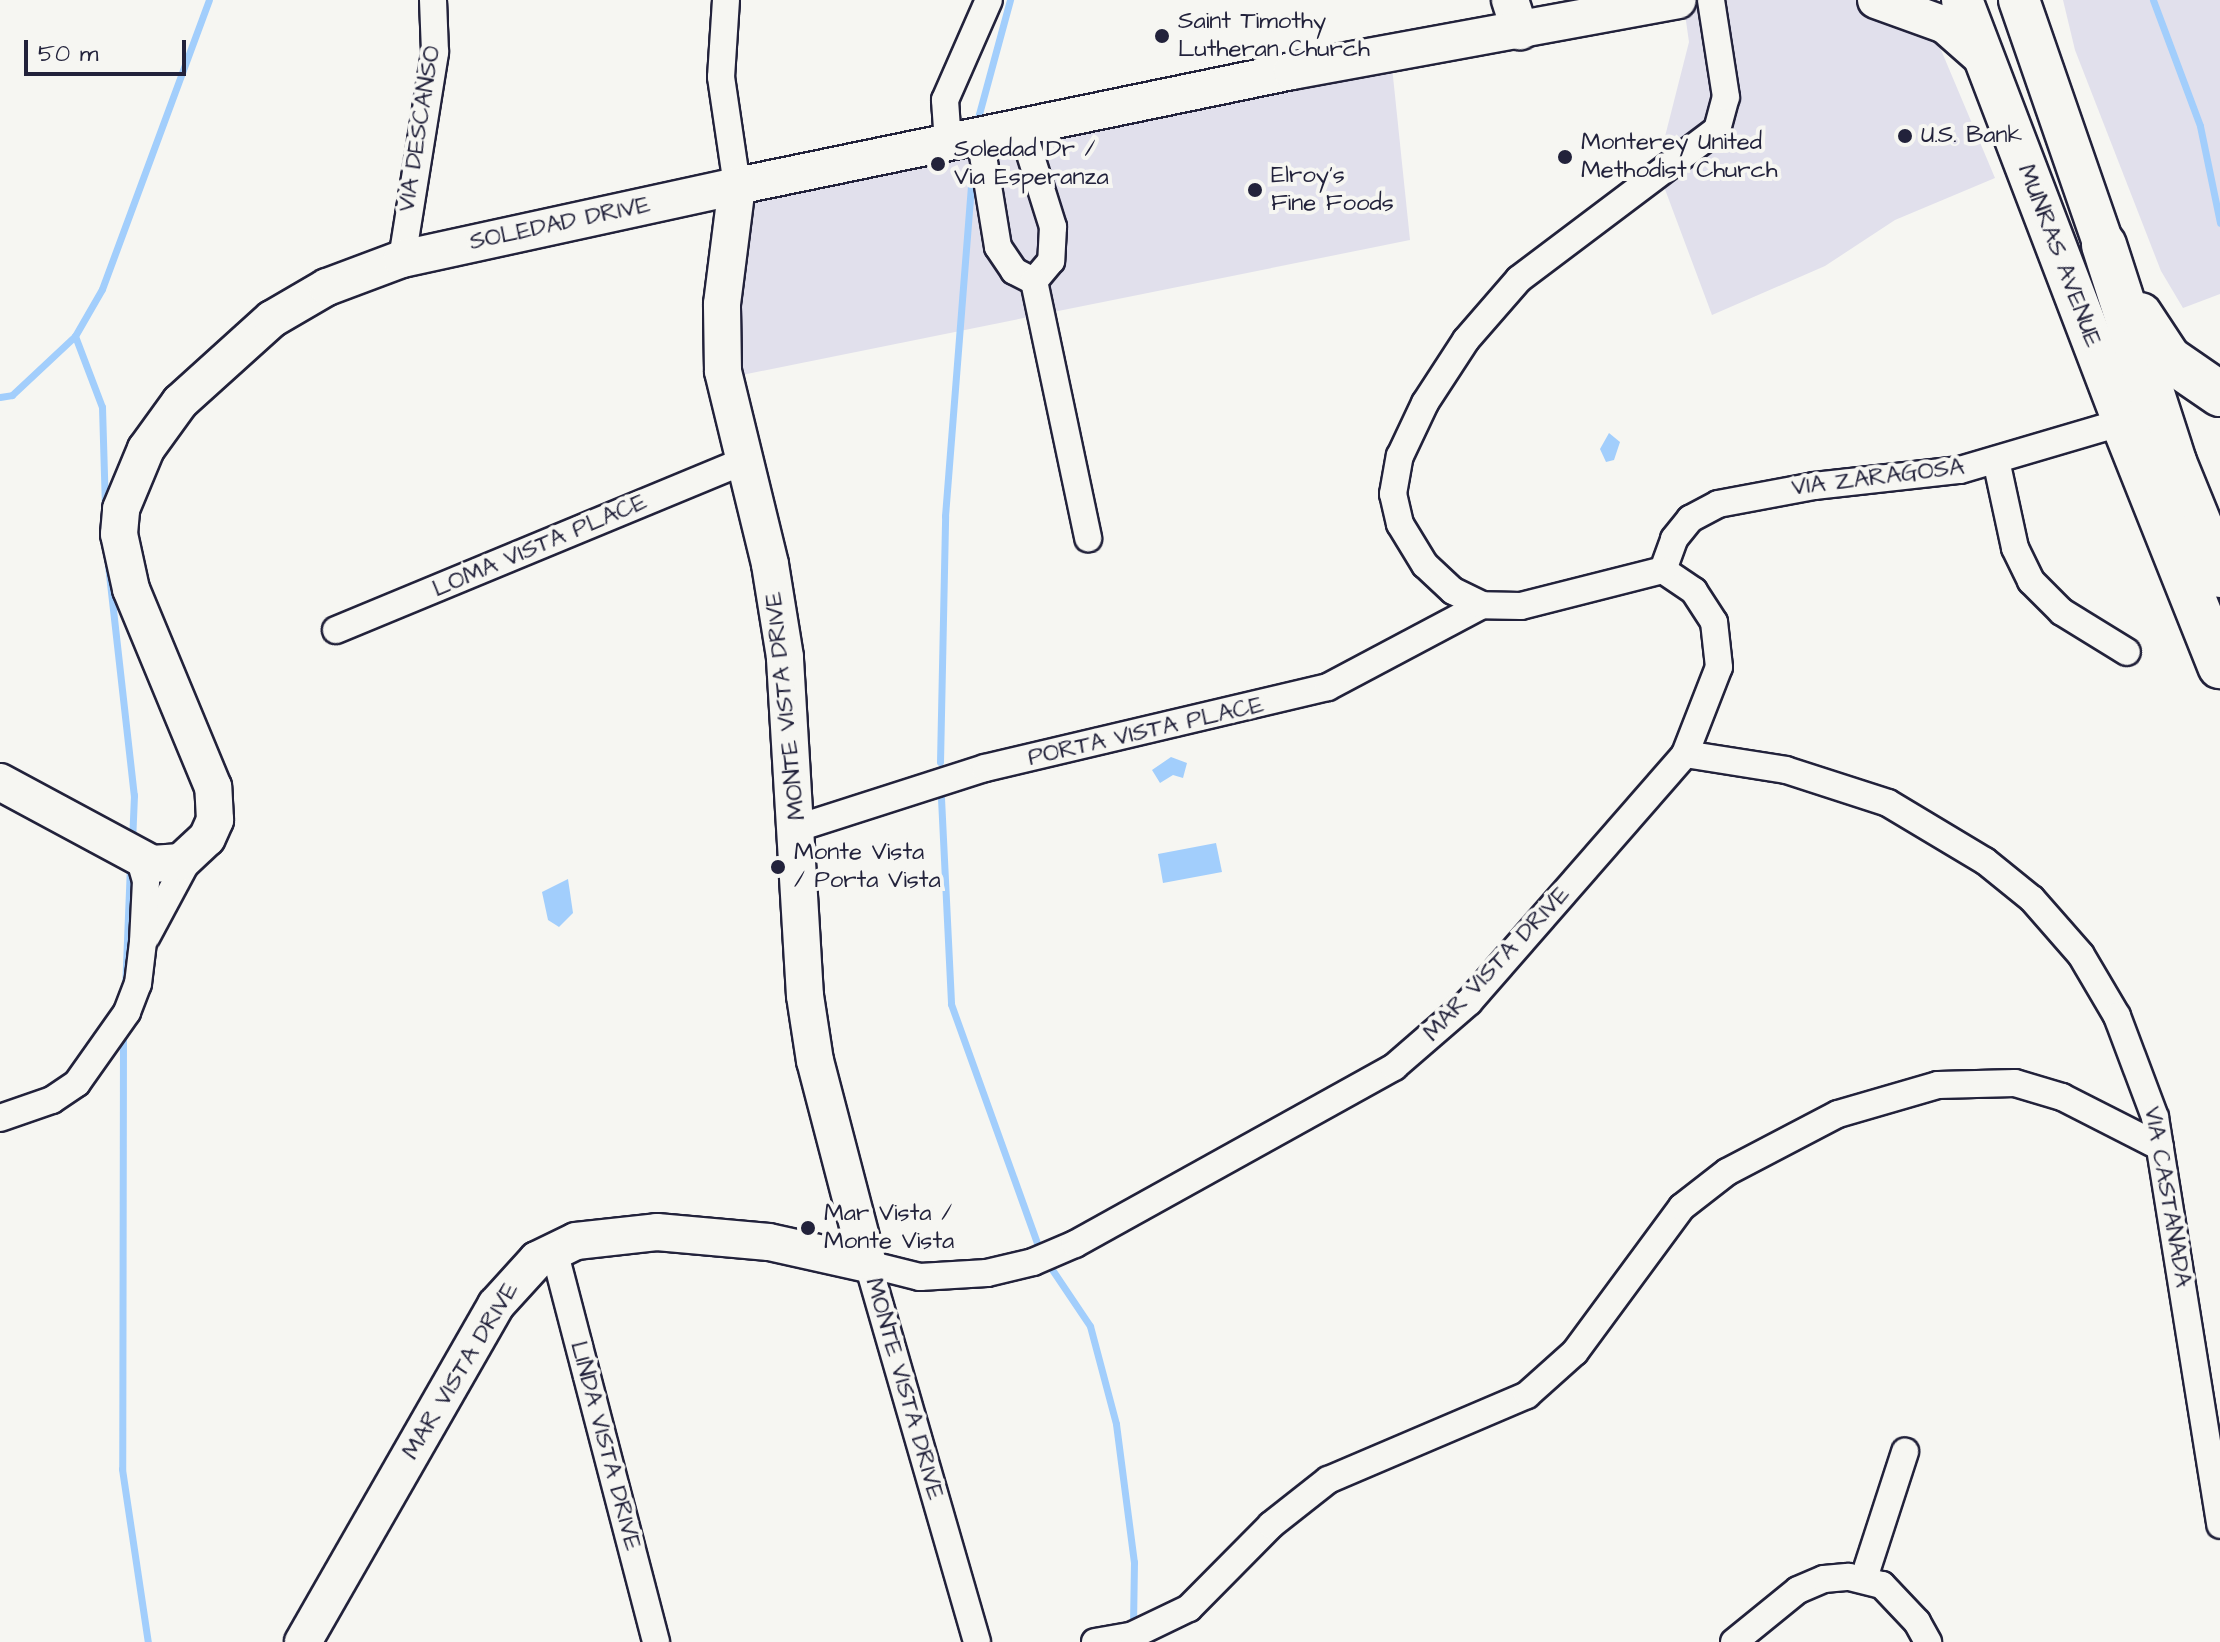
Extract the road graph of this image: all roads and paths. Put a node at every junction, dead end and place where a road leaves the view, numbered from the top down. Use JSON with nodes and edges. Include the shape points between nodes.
{"nodes":[{"id":1,"x":433,"y":0,"type":"edge"},
{"id":2,"x":726,"y":0,"type":"edge"},
{"id":3,"x":989,"y":0,"type":"edge"},
{"id":4,"x":1678,"y":0,"type":"edge"},
{"id":5,"x":1711,"y":0,"type":"edge"},
{"id":6,"x":1876,"y":0,"type":"edge"},
{"id":7,"x":1962,"y":0,"type":"edge"},
{"id":8,"x":2019,"y":0,"type":"edge"},
{"id":9,"x":1515,"y":16,"type":"edge"},
{"id":10,"x":1988,"y":64,"type":"junction"},
{"id":11,"x":1022,"y":128,"type":"junction"},
{"id":12,"x":964,"y":140,"type":"junction"},
{"id":13,"x":737,"y":186,"type":"junction"},
{"id":14,"x":1041,"y":194,"type":"junction"},
{"id":15,"x":990,"y":205,"type":"junction"},
{"id":16,"x":2104,"y":245,"type":"junction"},
{"id":17,"x":402,"y":259,"type":"junction"},
{"id":18,"x":1034,"y":281,"type":"junction"},
{"id":19,"x":2220,"y":394,"type":"edge"},
{"id":20,"x":2123,"y":422,"type":"junction"},
{"id":21,"x":1996,"y":460,"type":"junction"},
{"id":22,"x":744,"y":461,"type":"junction"},
{"id":23,"x":1088,"y":538,"type":"dead end"},
{"id":24,"x":1663,"y":570,"type":"junction"},
{"id":25,"x":2220,"y":575,"type":"edge"},
{"id":26,"x":1482,"y":605,"type":"junction"},
{"id":27,"x":336,"y":630,"type":"dead end"},
{"id":28,"x":2127,"y":652,"type":"dead end"},
{"id":29,"x":2220,"y":666,"type":"edge"},
{"id":30,"x":1685,"y":754,"type":"junction"},
{"id":31,"x":0,"y":782,"type":"edge"},
{"id":32,"x":798,"y":828,"type":"junction"},
{"id":33,"x":191,"y":854,"type":"junction"},
{"id":34,"x":140,"y":860,"type":"junction"},
{"id":35,"x":143,"y":942,"type":"junction"},
{"id":36,"x":0,"y":1118,"type":"edge"},
{"id":37,"x":2160,"y":1147,"type":"junction"},
{"id":38,"x":554,"y":1250,"type":"junction"},
{"id":39,"x":868,"y":1264,"type":"junction"},
{"id":40,"x":1905,"y":1452,"type":"dead end"},
{"id":41,"x":2220,"y":1525,"type":"edge"},
{"id":42,"x":1864,"y":1578,"type":"junction"},
{"id":43,"x":303,"y":1642,"type":"edge"},
{"id":44,"x":656,"y":1642,"type":"edge"},
{"id":45,"x":977,"y":1642,"type":"edge"},
{"id":46,"x":1095,"y":1642,"type":"edge"},
{"id":47,"x":1734,"y":1642,"type":"edge"},
{"id":48,"x":1928,"y":1642,"type":"edge"}],
"edges":[{"from":1,"to":17,"type":"street","name":"VIA DESCANSO","via":[[435,52]]},
{"from":2,"to":13,"type":"street","via":[[721,77]]},
{"from":3,"to":12,"type":"street","via":[[945,100]]},
{"from":4,"to":9,"type":"street","name":"SOLEDAD DRIVE"},
{"from":5,"to":26,"type":"street","via":[[1726,97],[1717,130],[1519,279],[1466,340],[1425,403],[1400,456],[1393,494],[1407,537],[1437,578]]},
{"from":6,"to":10,"type":"street","via":[[1945,25]]},
{"from":7,"to":10,"type":"main road","name":"MUNRAS AVENUE"},
{"from":8,"to":16,"type":"main road","name":"MUNRAS AVENUE"},
{"from":9,"to":11,"type":"street","name":"SOLEDAD DRIVE","via":[[1292,71]]},
{"from":10,"to":20,"type":"main road","name":"MUNRAS AVENUE"},
{"from":11,"to":12,"type":"street","name":"SOLEDAD DRIVE"},
{"from":11,"to":14,"type":"street"},
{"from":12,"to":13,"type":"street","name":"SOLEDAD DRIVE"},
{"from":12,"to":15,"type":"street"},
{"from":13,"to":17,"type":"street","name":"SOLEDAD DRIVE"},
{"from":13,"to":22,"type":"street","name":"MONTE VISTA DRIVE","via":[[721,337],[726,390]]},
{"from":14,"to":15,"type":"street","via":[[1032,185],[1012,183]]},
{"from":14,"to":18,"type":"street","via":[[1050,211],[1053,245],[1046,273]]},
{"from":15,"to":18,"type":"street","via":[[1004,260]]},
{"from":16,"to":19,"type":"highway","via":[[2160,348],[2192,378]]},
{"from":16,"to":25,"type":"highway","via":[[2170,451]]},
{"from":17,"to":33,"type":"street","name":"SOLEDAD DRIVE","via":[[293,305],[236,347],[180,402],[132,478],[119,534],[128,579],[216,804],[207,838]]},
{"from":18,"to":23,"type":"street"},
{"from":20,"to":21,"type":"street","name":"VIA ZARAGOSA"},
{"from":20,"to":29,"type":"highway"},
{"from":21,"to":24,"type":"street","name":"VIA ZARAGOSA","via":[[1960,470],[1814,486],[1718,504],[1690,519],[1674,539]]},
{"from":21,"to":28,"type":"street","via":[[2015,548],[2031,581],[2062,612]]},
{"from":22,"to":27,"type":"street","name":"LOMA VISTA PLACE"},
{"from":22,"to":32,"type":"street","name":"MONTE VISTA DRIVE","via":[[778,607]]},
{"from":24,"to":26,"type":"street","via":[[1521,606]]},
{"from":24,"to":30,"type":"street","name":"MAR VISTA DRIVE","via":[[1679,577],[1700,598],[1719,641],[1714,690]]},
{"from":26,"to":32,"type":"street","name":"PORTA VISTA PLACE","via":[[1328,687],[972,772]]},
{"from":30,"to":37,"type":"street","name":"VIA CASTANADA","via":[[1786,770],[1888,803],[1985,861],[2032,899],[2081,955],[2117,1016],[2149,1095]]},
{"from":30,"to":39,"type":"street","name":"MAR VISTA DRIVE","via":[[1469,1002],[1394,1067],[1088,1237],[1033,1262],[987,1273],[920,1277],[893,1275]]},
{"from":31,"to":34,"type":"street"},
{"from":32,"to":39,"type":"street","name":"MONTE VISTA DRIVE","via":[[805,996],[815,1061]]},
{"from":33,"to":34,"type":"street","via":[[166,866]]},
{"from":33,"to":35,"type":"street"},
{"from":34,"to":35,"type":"street","via":[[146,881]]},
{"from":35,"to":36,"type":"street","via":[[134,998],[99,1056],[77,1083],[52,1100]]},
{"from":37,"to":41,"type":"street","name":"VIA CASTANADA"},
{"from":37,"to":46,"type":"street","via":[[2062,1097],[2015,1083],[1938,1085],[1838,1114],[1727,1172],[1682,1207],[1575,1352],[1527,1395],[1328,1480],[1271,1525],[1189,1608],[1133,1635]]},
{"from":38,"to":39,"type":"street","name":"MAR VISTA DRIVE","via":[[608,1235],[709,1234]]},
{"from":38,"to":43,"type":"street","name":"MAR VISTA DRIVE","via":[[519,1276],[496,1305]]},
{"from":38,"to":44,"type":"street","name":"LINDA VISTA DRIVE"},
{"from":39,"to":45,"type":"street","name":"MONTE VISTA DRIVE"},
{"from":40,"to":42,"type":"street"},
{"from":42,"to":47,"type":"street","via":[[1824,1579],[1798,1590]]},
{"from":42,"to":48,"type":"street","via":[[1900,1601]]}]}
